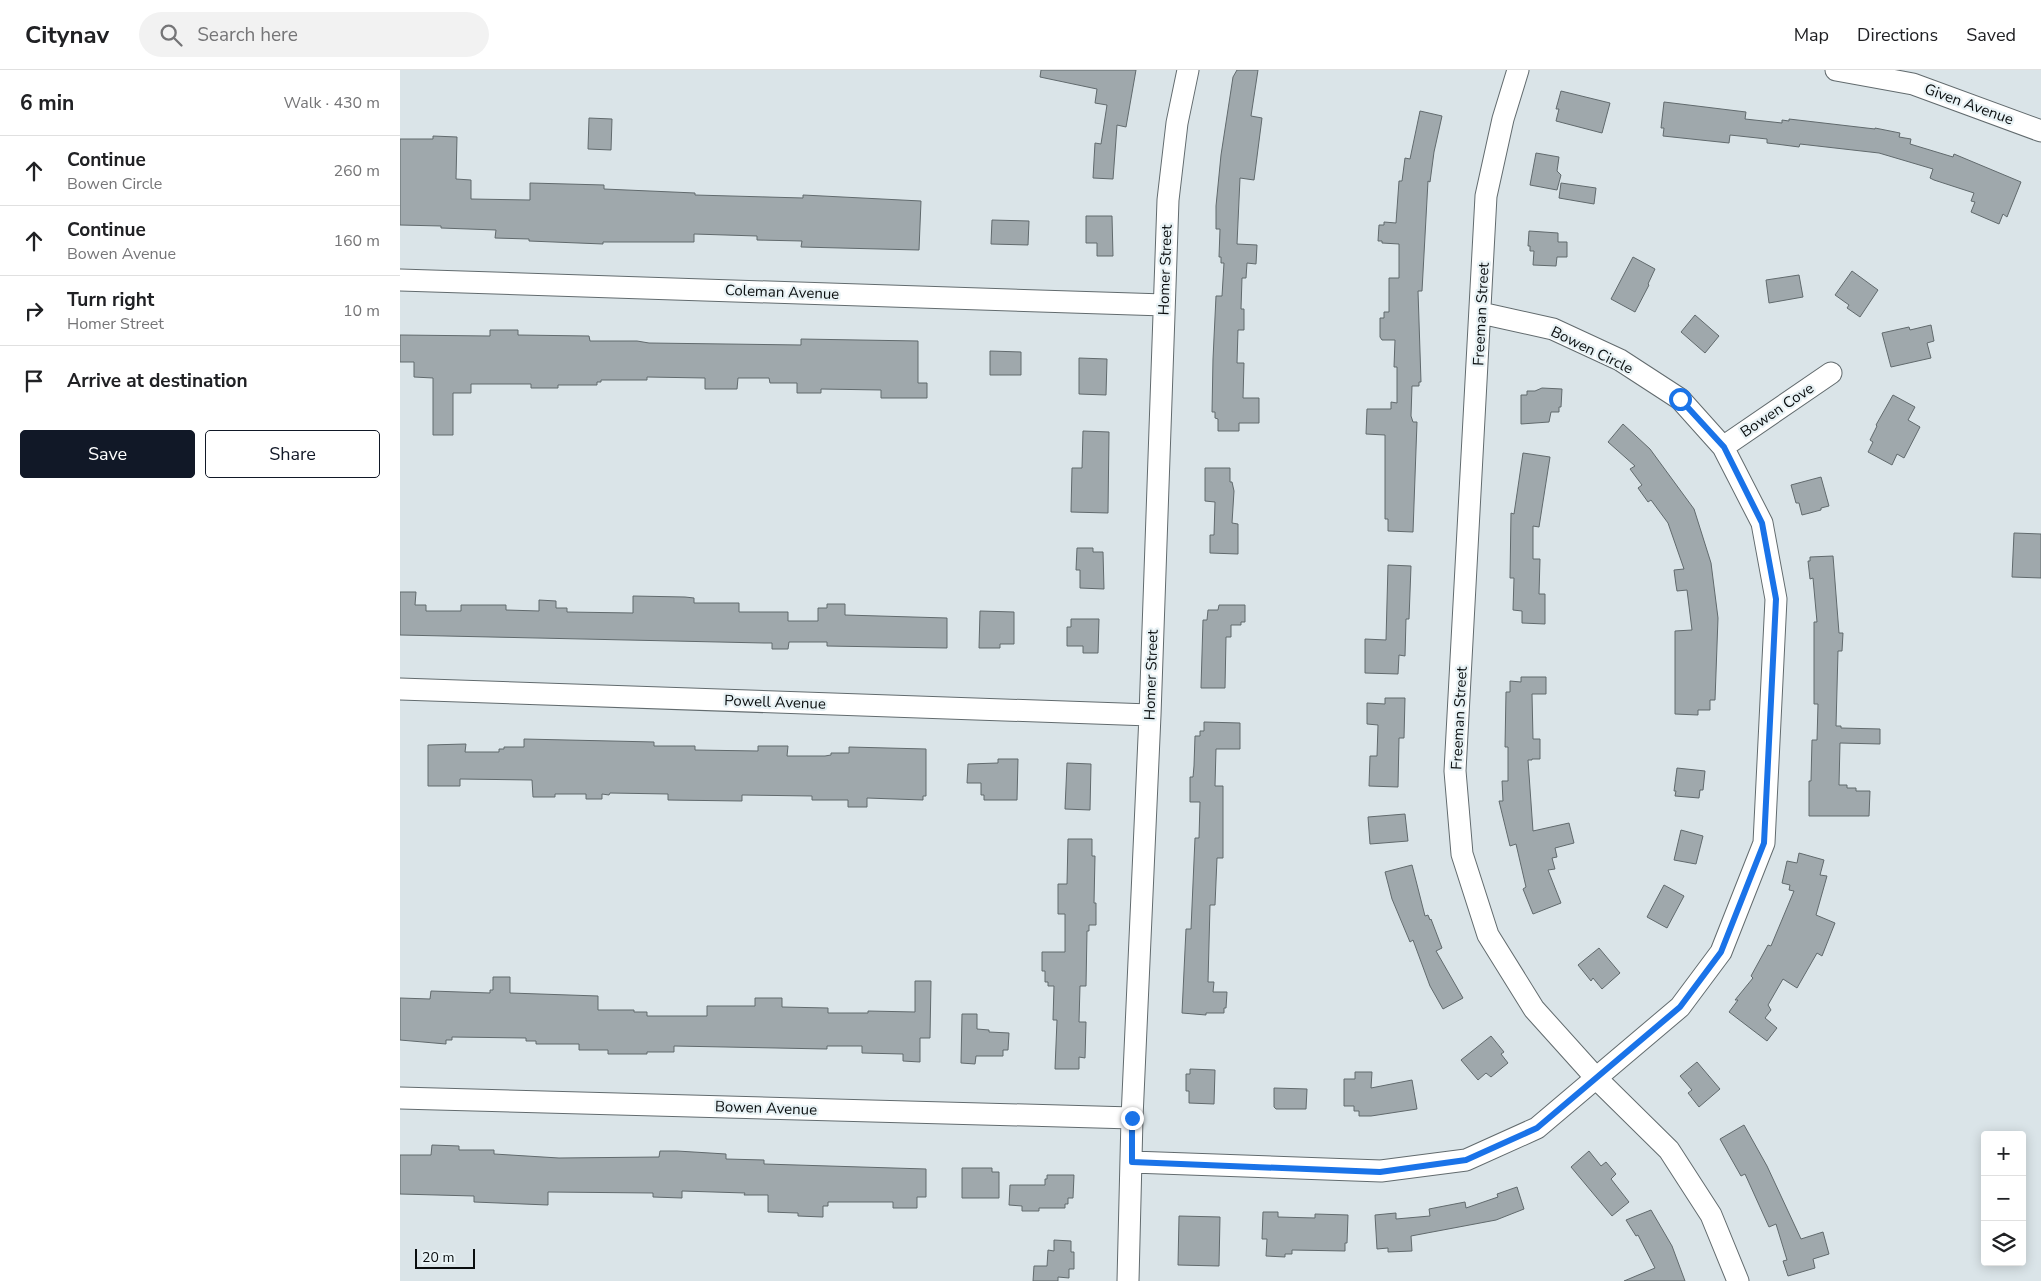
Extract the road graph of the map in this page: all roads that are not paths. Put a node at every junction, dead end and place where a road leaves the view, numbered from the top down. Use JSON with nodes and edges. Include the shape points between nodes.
{"nodes":[{"id":1,"x":1188,"y":70,"type":"edge"},
{"id":2,"x":1518,"y":70,"type":"edge"},
{"id":3,"x":1836,"y":70,"type":"edge"},
{"id":4,"x":2041,"y":130,"type":"edge"},
{"id":5,"x":400,"y":280,"type":"edge"},
{"id":6,"x":1164,"y":305,"type":"junction"},
{"id":7,"x":1481,"y":313,"type":"junction"},
{"id":8,"x":1831,"y":373,"type":"dead end"},
{"id":9,"x":1724,"y":447,"type":"junction"},
{"id":10,"x":400,"y":690,"type":"edge"},
{"id":11,"x":1150,"y":715,"type":"junction"},
{"id":12,"x":1597,"y":1079,"type":"junction"},
{"id":13,"x":400,"y":1098,"type":"edge"},
{"id":14,"x":1132,"y":1118,"type":"junction"},
{"id":15,"x":1132,"y":1162,"type":"junction"},
{"id":16,"x":1128,"y":1281,"type":"edge"},
{"id":17,"x":1738,"y":1281,"type":"edge"}],
"edges":[{"from":1,"to":6,"type":"street","name":"Homer Street","via":[[1172,160]]},
{"from":2,"to":7,"type":"street","name":"Freeman Street","via":[[1486,196]]},
{"from":3,"to":4,"type":"street","name":"Given Avenue","via":[[1913,84]]},
{"from":5,"to":6,"type":"street","name":"Coleman Avenue"},
{"from":6,"to":11,"type":"street","name":"Homer Street"},
{"from":7,"to":9,"type":"street","name":"Bowen Circle","via":[[1553,329],[1620,360],[1680,399]]},
{"from":7,"to":12,"type":"street","name":"Freeman Street","via":[[1455,771],[1462,854],[1488,935],[1534,1009]]},
{"from":8,"to":9,"type":"street","name":"Bowen Cove"},
{"from":9,"to":12,"type":"street","name":"Bowen Circle","via":[[1762,523],[1776,599],[1764,843],[1721,952],[1680,1007]]},
{"from":10,"to":11,"type":"street","name":"Powell Avenue"},
{"from":11,"to":14,"type":"street","name":"Homer Street"},
{"from":12,"to":15,"type":"street","via":[[1537,1128],[1466,1160],[1380,1172]]},
{"from":12,"to":17,"type":"street","name":"Freeman Street","via":[[1669,1150],[1711,1215]]},
{"from":13,"to":14,"type":"street","name":"Bowen Avenue"},
{"from":14,"to":15,"type":"street","name":"Homer Street"},
{"from":15,"to":16,"type":"street","name":"Homer Street"}]}
